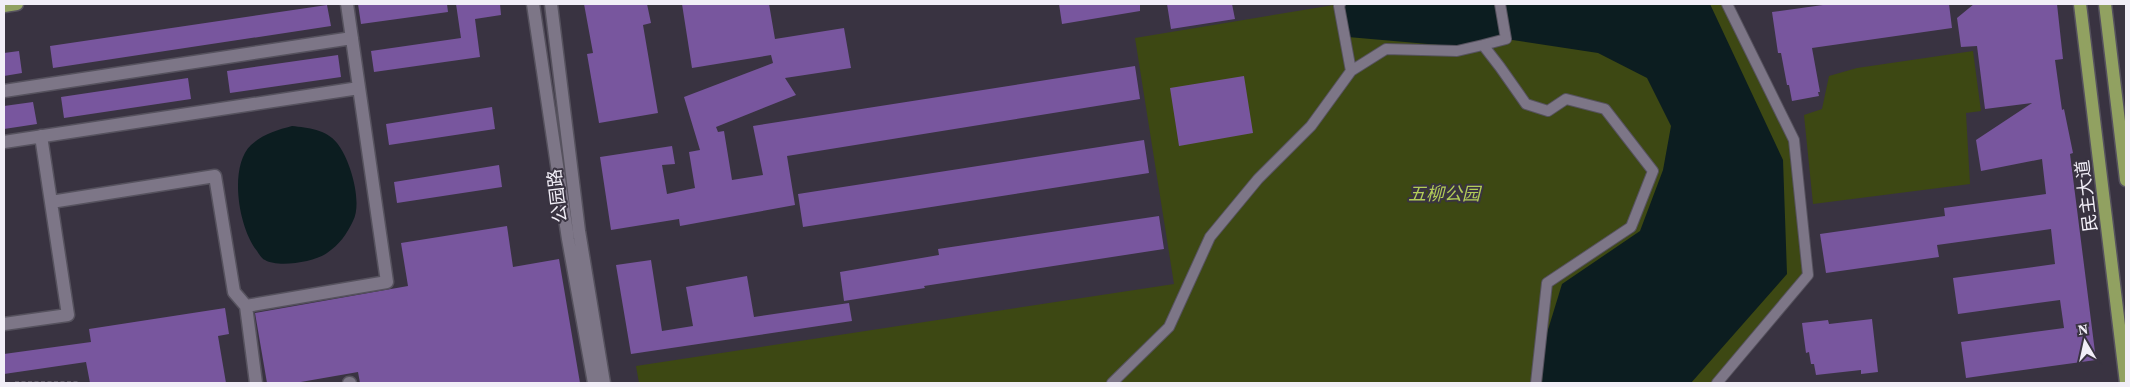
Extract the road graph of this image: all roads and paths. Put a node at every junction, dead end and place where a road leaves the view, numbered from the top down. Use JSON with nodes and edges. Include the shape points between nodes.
{"nodes":[{"id":1,"x":17,"y":4,"type":"edge"},
{"id":2,"x":347,"y":4,"type":"edge"},
{"id":3,"x":532,"y":4,"type":"edge"},
{"id":4,"x":551,"y":4,"type":"edge"},
{"id":5,"x":1340,"y":4,"type":"edge"},
{"id":6,"x":1500,"y":4,"type":"edge"},
{"id":7,"x":1727,"y":4,"type":"edge"},
{"id":8,"x":2080,"y":4,"type":"edge"},
{"id":9,"x":2105,"y":4,"type":"edge"},
{"id":10,"x":4,"y":6,"type":"edge"},
{"id":11,"x":352,"y":38,"type":"junction"},
{"id":12,"x":1482,"y":45,"type":"junction"},
{"id":13,"x":1351,"y":71,"type":"junction"},
{"id":14,"x":359,"y":88,"type":"junction"},
{"id":15,"x":4,"y":91,"type":"edge"},
{"id":16,"x":41,"y":136,"type":"junction"},
{"id":17,"x":4,"y":142,"type":"edge"},
{"id":18,"x":2126,"y":180,"type":"edge"},
{"id":19,"x":50,"y":202,"type":"junction"},
{"id":20,"x":246,"y":306,"type":"junction"},
{"id":21,"x":4,"y":324,"type":"edge"},
{"id":22,"x":15,"y":383,"type":"edge"},
{"id":23,"x":80,"y":383,"type":"edge"},
{"id":24,"x":256,"y":383,"type":"edge"},
{"id":25,"x":594,"y":383,"type":"edge"},
{"id":26,"x":604,"y":383,"type":"edge"},
{"id":27,"x":1112,"y":383,"type":"edge"},
{"id":28,"x":1536,"y":383,"type":"edge"},
{"id":29,"x":1717,"y":383,"type":"edge"},
{"id":30,"x":2126,"y":383,"type":"edge"}],
"edges":[{"from":1,"to":10,"type":"main road"},
{"from":2,"to":11,"type":"street"},
{"from":3,"to":25,"type":"street"},
{"from":4,"to":26,"type":"street","name":"公园路","via":[[579,231]]},
{"from":5,"to":13,"type":"street"},
{"from":6,"to":12,"type":"street","via":[[1506,39]]},
{"from":7,"to":29,"type":"street","via":[[1794,140],[1808,275]]},
{"from":8,"to":30,"type":"main road","name":"民主大道"},
{"from":9,"to":18,"type":"main road"},
{"from":11,"to":14,"type":"street"},
{"from":11,"to":15,"type":"street"},
{"from":12,"to":13,"type":"street","via":[[1457,51],[1386,49]]},
{"from":12,"to":28,"type":"street","via":[[1526,104],[1548,111],[1566,99],[1605,109],[1653,171],[1631,227],[1547,283]]},
{"from":13,"to":27,"type":"street","via":[[1311,126],[1258,179],[1210,237],[1169,328]]},
{"from":14,"to":16,"type":"street"},
{"from":14,"to":20,"type":"street","via":[[387,282]]},
{"from":16,"to":17,"type":"street"},
{"from":16,"to":19,"type":"street"},
{"from":19,"to":20,"type":"street","via":[[216,176],[234,292]]},
{"from":19,"to":21,"type":"street","via":[[68,315]]},
{"from":20,"to":24,"type":"street"},
{"from":22,"to":23,"type":"path"}]}
